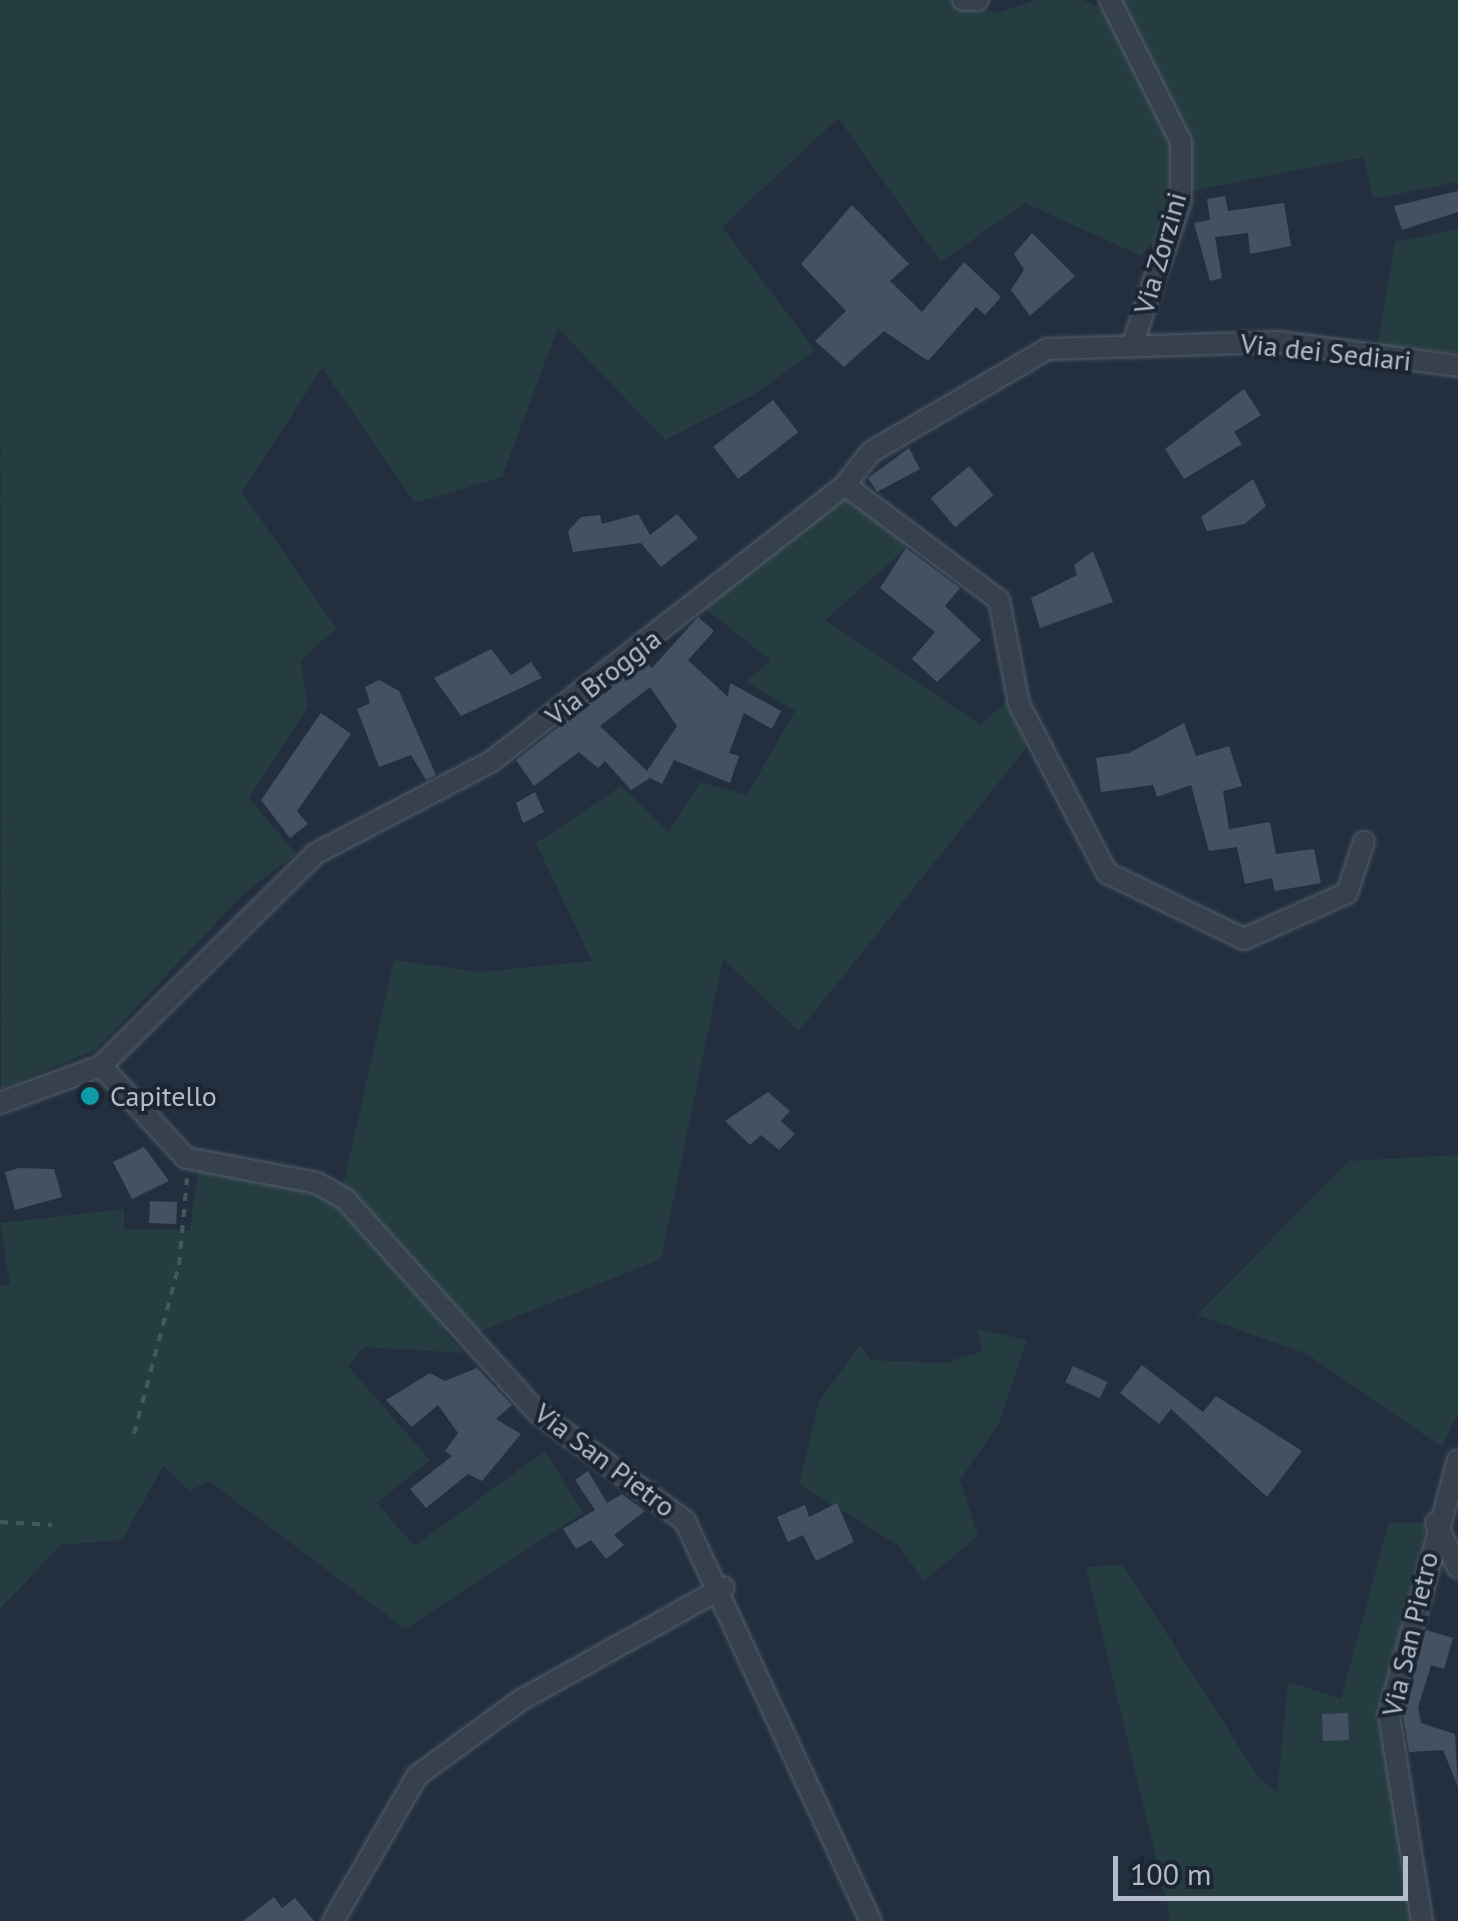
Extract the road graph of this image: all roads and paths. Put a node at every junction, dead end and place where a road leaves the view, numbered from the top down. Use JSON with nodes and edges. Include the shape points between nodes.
{"nodes":[{"id":1,"x":963,"y":0,"type":"edge"},
{"id":2,"x":978,"y":0,"type":"edge"},
{"id":3,"x":1110,"y":0,"type":"edge"},
{"id":4,"x":1133,"y":342,"type":"junction"},
{"id":5,"x":1458,"y":366,"type":"edge"},
{"id":6,"x":845,"y":485,"type":"junction"},
{"id":7,"x":1364,"y":842,"type":"dead end"},
{"id":8,"x":101,"y":1066,"type":"junction"},
{"id":9,"x":0,"y":1103,"type":"edge"},
{"id":10,"x":186,"y":1158,"type":"junction"},
{"id":11,"x":134,"y":1434,"type":"dead end"},
{"id":12,"x":1458,"y":1460,"type":"edge"},
{"id":13,"x":0,"y":1522,"type":"edge"},
{"id":14,"x":1436,"y":1523,"type":"junction"},
{"id":15,"x":52,"y":1525,"type":"dead end"},
{"id":16,"x":1458,"y":1568,"type":"edge"},
{"id":17,"x":724,"y":1587,"type":"junction"},
{"id":18,"x":333,"y":1921,"type":"edge"},
{"id":19,"x":871,"y":1921,"type":"edge"},
{"id":20,"x":1422,"y":1921,"type":"edge"}],
"edges":[{"from":1,"to":2,"type":"street"},
{"from":3,"to":4,"type":"street","name":"Via Zorzini","via":[[1181,142],[1182,200]]},
{"from":4,"to":5,"type":"street","name":"Via dei Sediari","via":[[1280,342]]},
{"from":4,"to":6,"type":"street","name":"Via Broggia","via":[[1048,350],[871,452]]},
{"from":6,"to":7,"type":"street","via":[[999,600],[1018,704],[1107,872],[1244,940],[1347,893]]},
{"from":6,"to":8,"type":"street","name":"Via Broggia","via":[[492,761],[315,854]]},
{"from":8,"to":9,"type":"street"},
{"from":8,"to":10,"type":"street"},
{"from":10,"to":11,"type":"path","via":[[179,1265]]},
{"from":10,"to":17,"type":"street","name":"Via San Pietro","via":[[317,1183],[346,1200],[537,1412],[685,1521]]},
{"from":12,"to":14,"type":"street","name":"Via San Pietro"},
{"from":13,"to":15,"type":"path"},
{"from":14,"to":16,"type":"street"},
{"from":14,"to":20,"type":"street","name":"Via San Pietro","via":[[1388,1714]]},
{"from":17,"to":18,"type":"street","via":[[521,1700],[416,1776]]},
{"from":17,"to":19,"type":"street","name":"Via San Pietro"}]}
